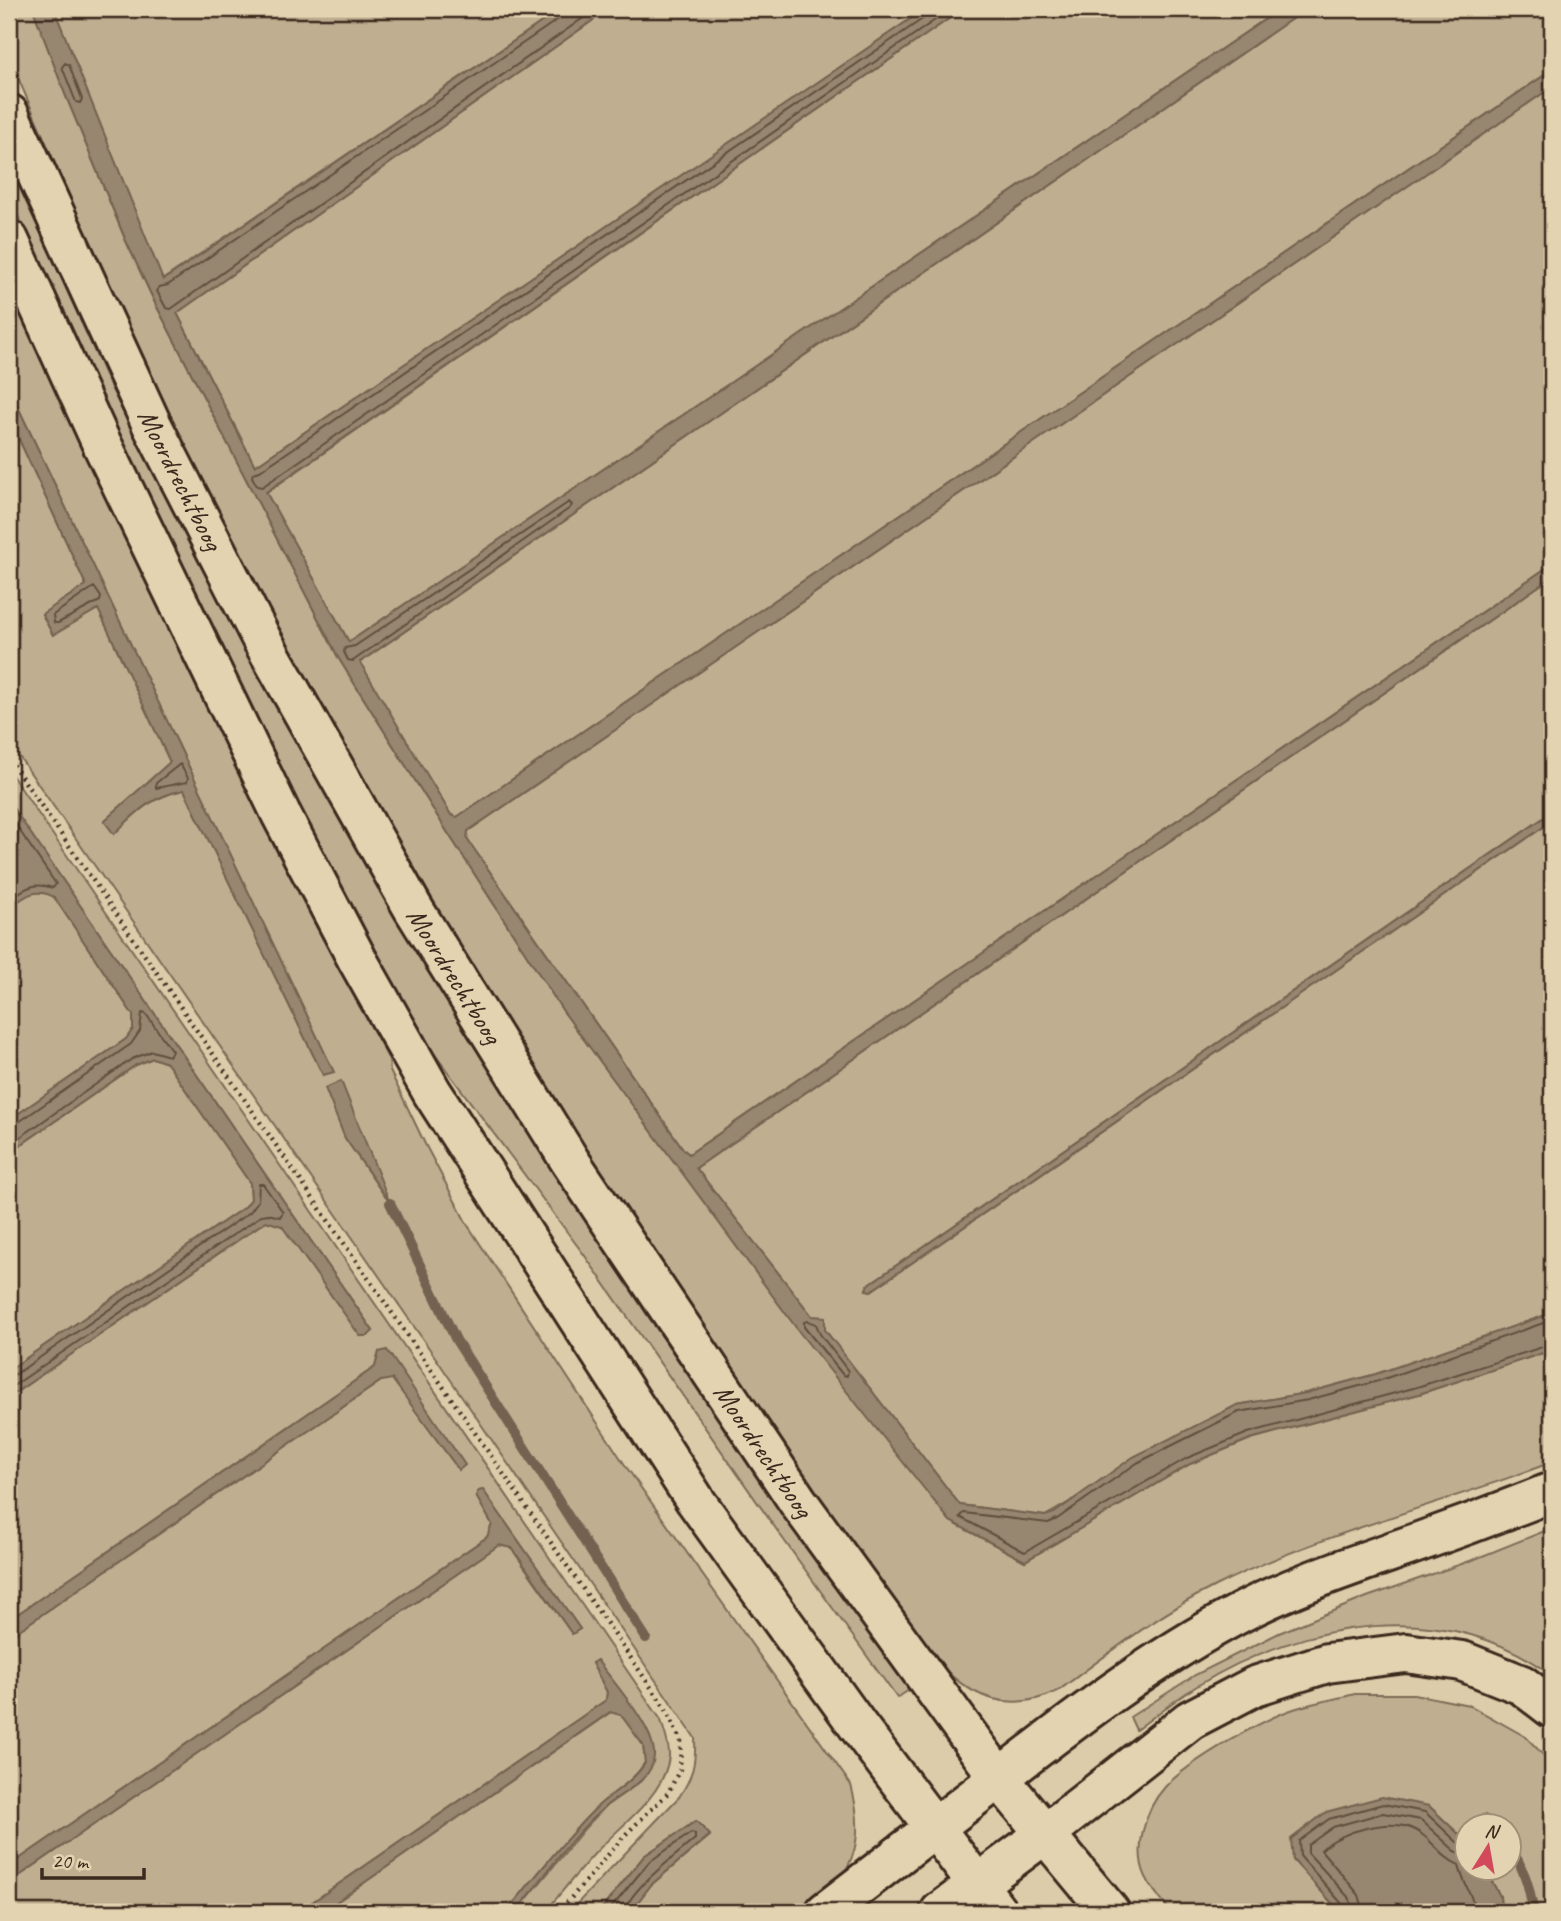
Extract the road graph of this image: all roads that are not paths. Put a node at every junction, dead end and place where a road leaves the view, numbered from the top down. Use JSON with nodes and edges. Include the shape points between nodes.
{"nodes":[{"id":1,"x":9,"y":114,"type":"edge"},
{"id":2,"x":9,"y":240,"type":"edge"},
{"id":3,"x":1552,"y":1492,"type":"edge"},
{"id":4,"x":1552,"y":1708,"type":"edge"},
{"id":5,"x":999,"y":1778,"type":"junction"},
{"id":6,"x":933,"y":1828,"type":"junction"},
{"id":7,"x":1045,"y":1834,"type":"junction"},
{"id":8,"x":988,"y":1899,"type":"edge"},
{"id":9,"x":825,"y":1912,"type":"edge"},
{"id":10,"x":940,"y":1912,"type":"edge"},
{"id":11,"x":1110,"y":1912,"type":"edge"}],
"edges":[{"from":1,"to":5,"type":"main road","name":"Moordrechtboog","via":[[164,449],[261,638],[413,908],[570,1161],[791,1492]]},
{"from":2,"to":6,"type":"main road","name":"Moordrechtboog","via":[[269,789],[432,1092],[695,1500]]},
{"from":3,"to":5,"type":"main road","via":[[1337,1571],[1242,1612],[1106,1696]]},
{"from":4,"to":7,"type":"main road","via":[[1521,1685],[1462,1661],[1406,1653],[1327,1663],[1255,1686],[1190,1720]]},
{"from":5,"to":6,"type":"main road"},
{"from":5,"to":7,"type":"main road","name":"Moordrechtboog"},
{"from":6,"to":8,"type":"main road","name":"Moordrechtboog"},
{"from":6,"to":9,"type":"main road"},
{"from":7,"to":8,"type":"main road"},
{"from":7,"to":11,"type":"main road","name":"Moordrechtboog"},
{"from":8,"to":10,"type":"main road"}]}
